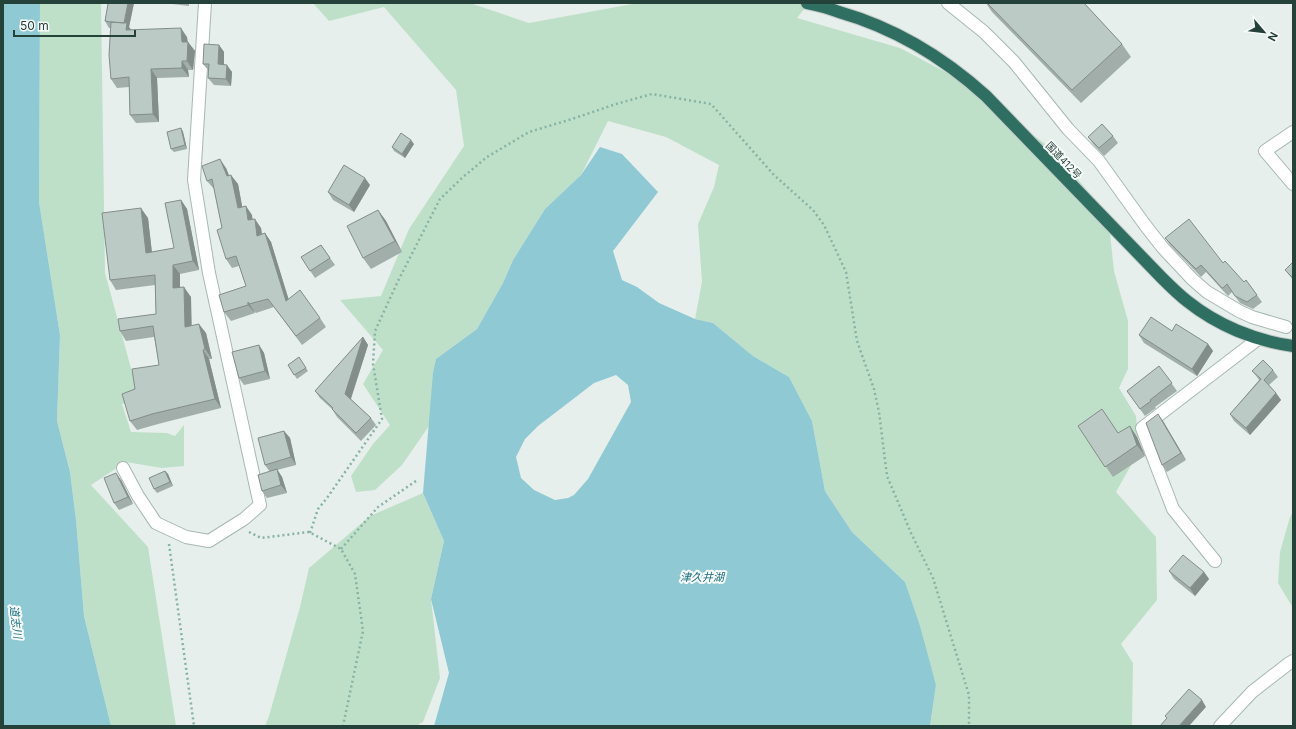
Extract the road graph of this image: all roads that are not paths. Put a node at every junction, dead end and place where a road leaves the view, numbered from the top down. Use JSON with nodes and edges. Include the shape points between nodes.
{"nodes":[{"id":1,"x":206,"y":3,"type":"edge"},
{"id":2,"x":807,"y":3,"type":"edge"},
{"id":3,"x":948,"y":3,"type":"edge"},
{"id":4,"x":1293,"y":132,"type":"edge"},
{"id":5,"x":1293,"y":184,"type":"edge"},
{"id":6,"x":1289,"y":324,"type":"edge"},
{"id":7,"x":1258,"y":339,"type":"junction"},
{"id":8,"x":1288,"y":346,"type":"edge"},
{"id":9,"x":123,"y":468,"type":"dead end"},
{"id":10,"x":1215,"y":561,"type":"dead end"},
{"id":11,"x":1293,"y":661,"type":"edge"},
{"id":12,"x":1220,"y":726,"type":"edge"}],
"edges":[{"from":1,"to":9,"type":"street","via":[[194,180],[209,273],[260,505],[244,519],[209,541],[186,538],[156,523]]},
{"from":2,"to":7,"type":"highway","name":"国道412号","via":[[856,16],[888,29],[941,59],[967,78],[1187,301],[1212,318]]},
{"from":3,"to":6,"type":"street","via":[[984,32],[1014,62],[1068,129],[1100,161],[1145,226],[1192,279],[1207,292],[1239,311],[1252,317]]},
{"from":4,"to":5,"type":"street","via":[[1265,151]]},
{"from":6,"to":8,"type":"street"},
{"from":7,"to":8,"type":"highway","name":"国道412号"},
{"from":7,"to":10,"type":"street","via":[[1142,428],[1173,509]]},
{"from":11,"to":12,"type":"street","via":[[1252,692]]}]}
